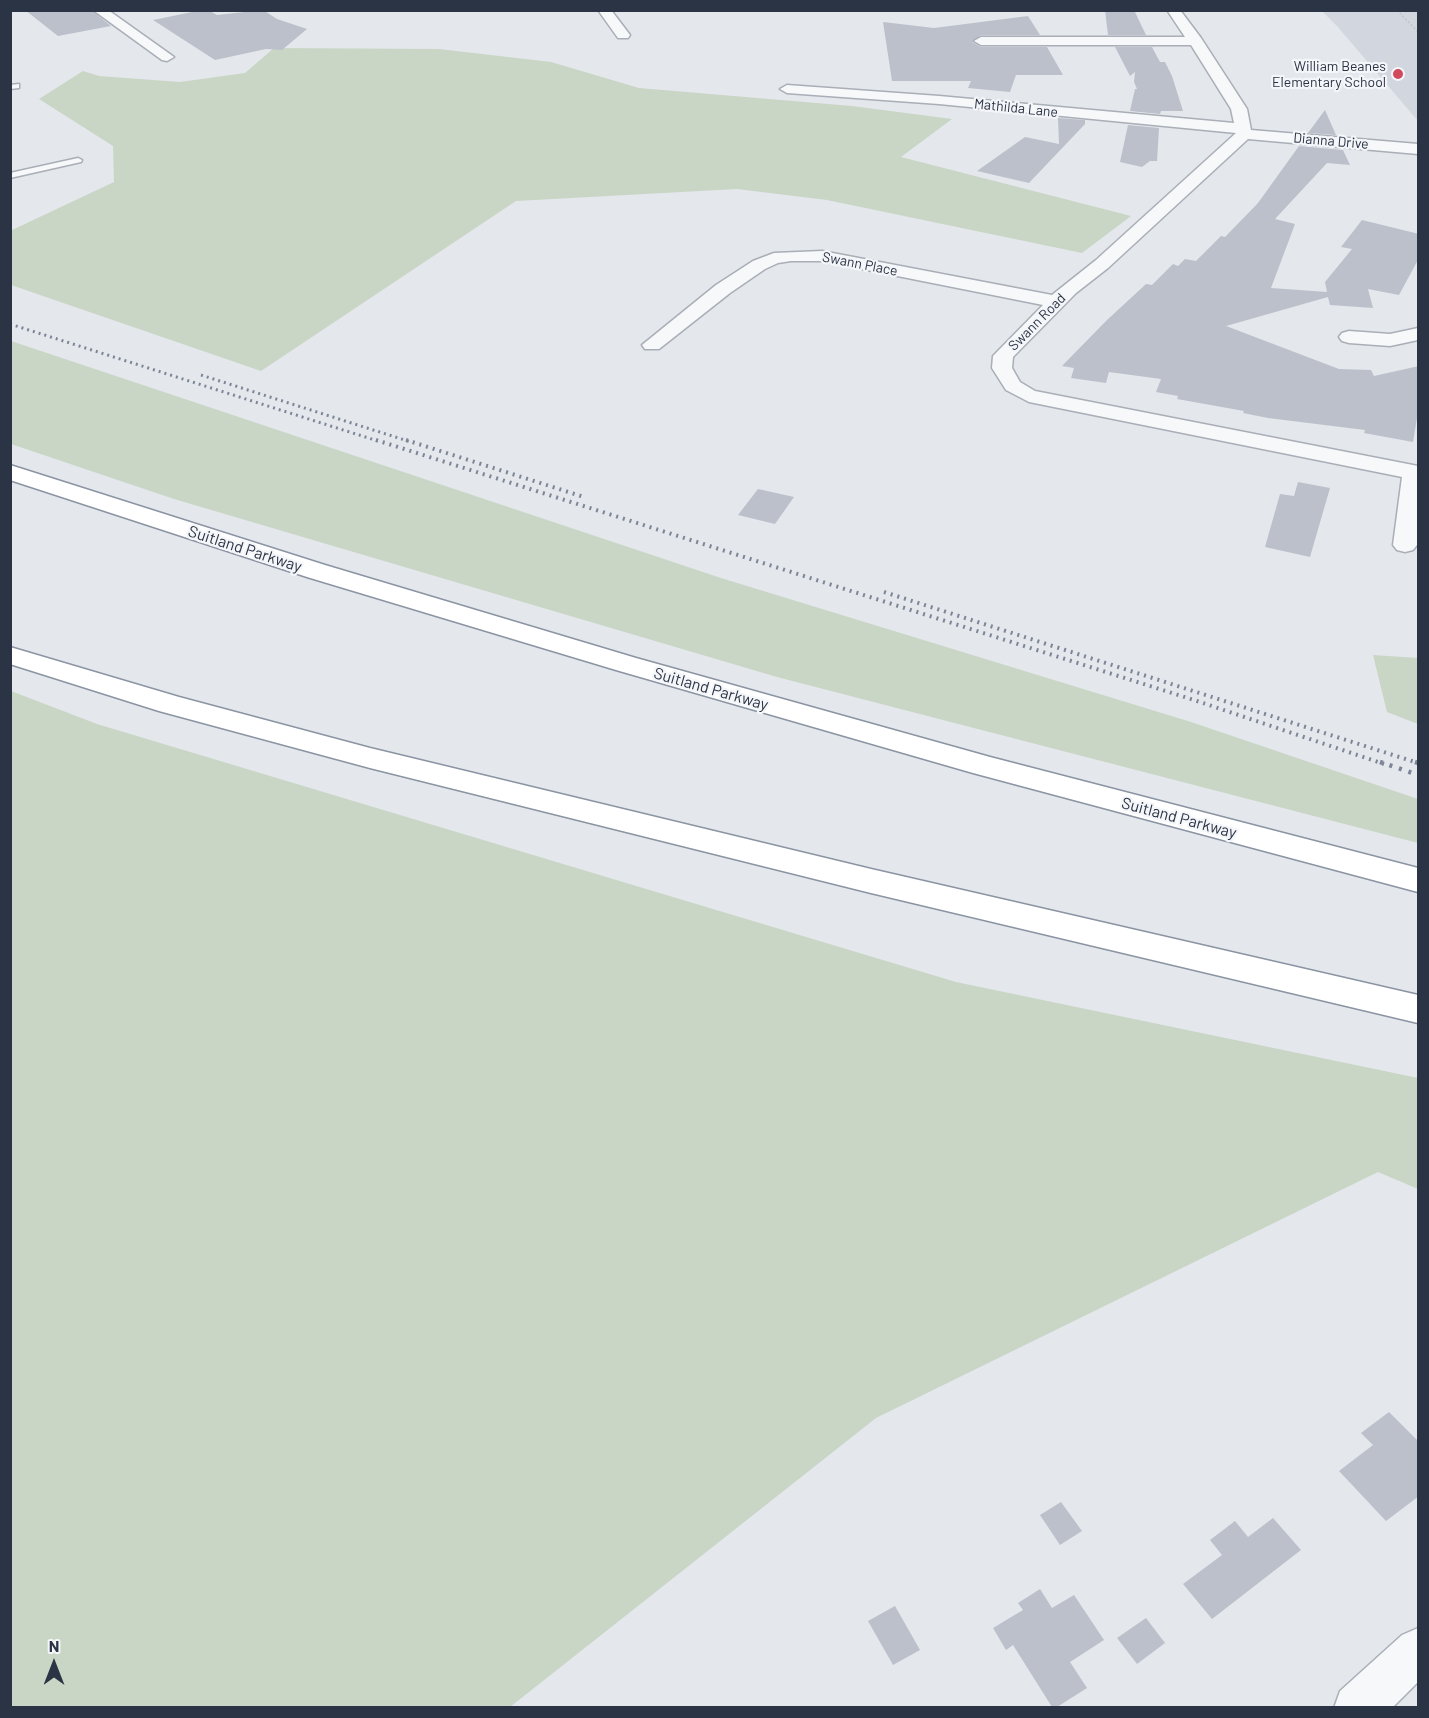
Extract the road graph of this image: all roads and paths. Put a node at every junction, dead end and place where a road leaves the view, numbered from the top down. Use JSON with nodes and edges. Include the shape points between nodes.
{"nodes":[{"id":1,"x":99,"y":10,"type":"edge"},
{"id":2,"x":604,"y":10,"type":"edge"},
{"id":3,"x":1173,"y":10,"type":"edge"},
{"id":4,"x":1397,"y":10,"type":"edge"},
{"id":5,"x":1419,"y":33,"type":"edge"},
{"id":6,"x":623,"y":35,"type":"dead end"},
{"id":7,"x":981,"y":41,"type":"dead end"},
{"id":8,"x":1196,"y":41,"type":"junction"},
{"id":9,"x":167,"y":57,"type":"dead end"},
{"id":10,"x":788,"y":89,"type":"dead end"},
{"id":11,"x":1244,"y":131,"type":"junction"},
{"id":12,"x":1419,"y":149,"type":"edge"},
{"id":13,"x":78,"y":160,"type":"dead end"},
{"id":14,"x":10,"y":176,"type":"edge"},
{"id":15,"x":1058,"y":302,"type":"junction"},
{"id":16,"x":1419,"y":334,"type":"edge"},
{"id":17,"x":1349,"y":337,"type":"dead end"},
{"id":18,"x":652,"y":345,"type":"dead end"},
{"id":19,"x":10,"y":472,"type":"edge"},
{"id":20,"x":1416,"y":472,"type":"edge"},
{"id":21,"x":1405,"y":545,"type":"dead end"},
{"id":22,"x":10,"y":655,"type":"edge"},
{"id":23,"x":1419,"y":880,"type":"edge"},
{"id":24,"x":1419,"y":1009,"type":"edge"},
{"id":25,"x":1419,"y":1651,"type":"edge"},
{"id":26,"x":1357,"y":1707,"type":"edge"}],
"edges":[{"from":1,"to":9,"type":"street"},
{"from":2,"to":6,"type":"street"},
{"from":3,"to":8,"type":"street"},
{"from":4,"to":5,"type":"path"},
{"from":7,"to":8,"type":"street"},
{"from":8,"to":11,"type":"street","via":[[1239,109]]},
{"from":10,"to":11,"type":"street","name":"Mathilda Lane"},
{"from":11,"to":12,"type":"street","name":"Dianna Drive"},
{"from":11,"to":15,"type":"street","name":"Swann Road"},
{"from":13,"to":14,"type":"lane"},
{"from":15,"to":18,"type":"street","name":"Swann Place","via":[[822,256],[791,256],[759,265]]},
{"from":15,"to":20,"type":"street","name":"Swann Road","via":[[1003,356],[1002,368],[1013,386],[1029,396]]},
{"from":16,"to":17,"type":"street","via":[[1390,340]]},
{"from":19,"to":23,"type":"highway","name":"Suitland Parkway","via":[[316,572],[626,664],[974,763]]},
{"from":20,"to":21,"type":"street"},
{"from":22,"to":24,"type":"highway","via":[[179,707],[403,766]]},
{"from":25,"to":26,"type":"street"}]}
